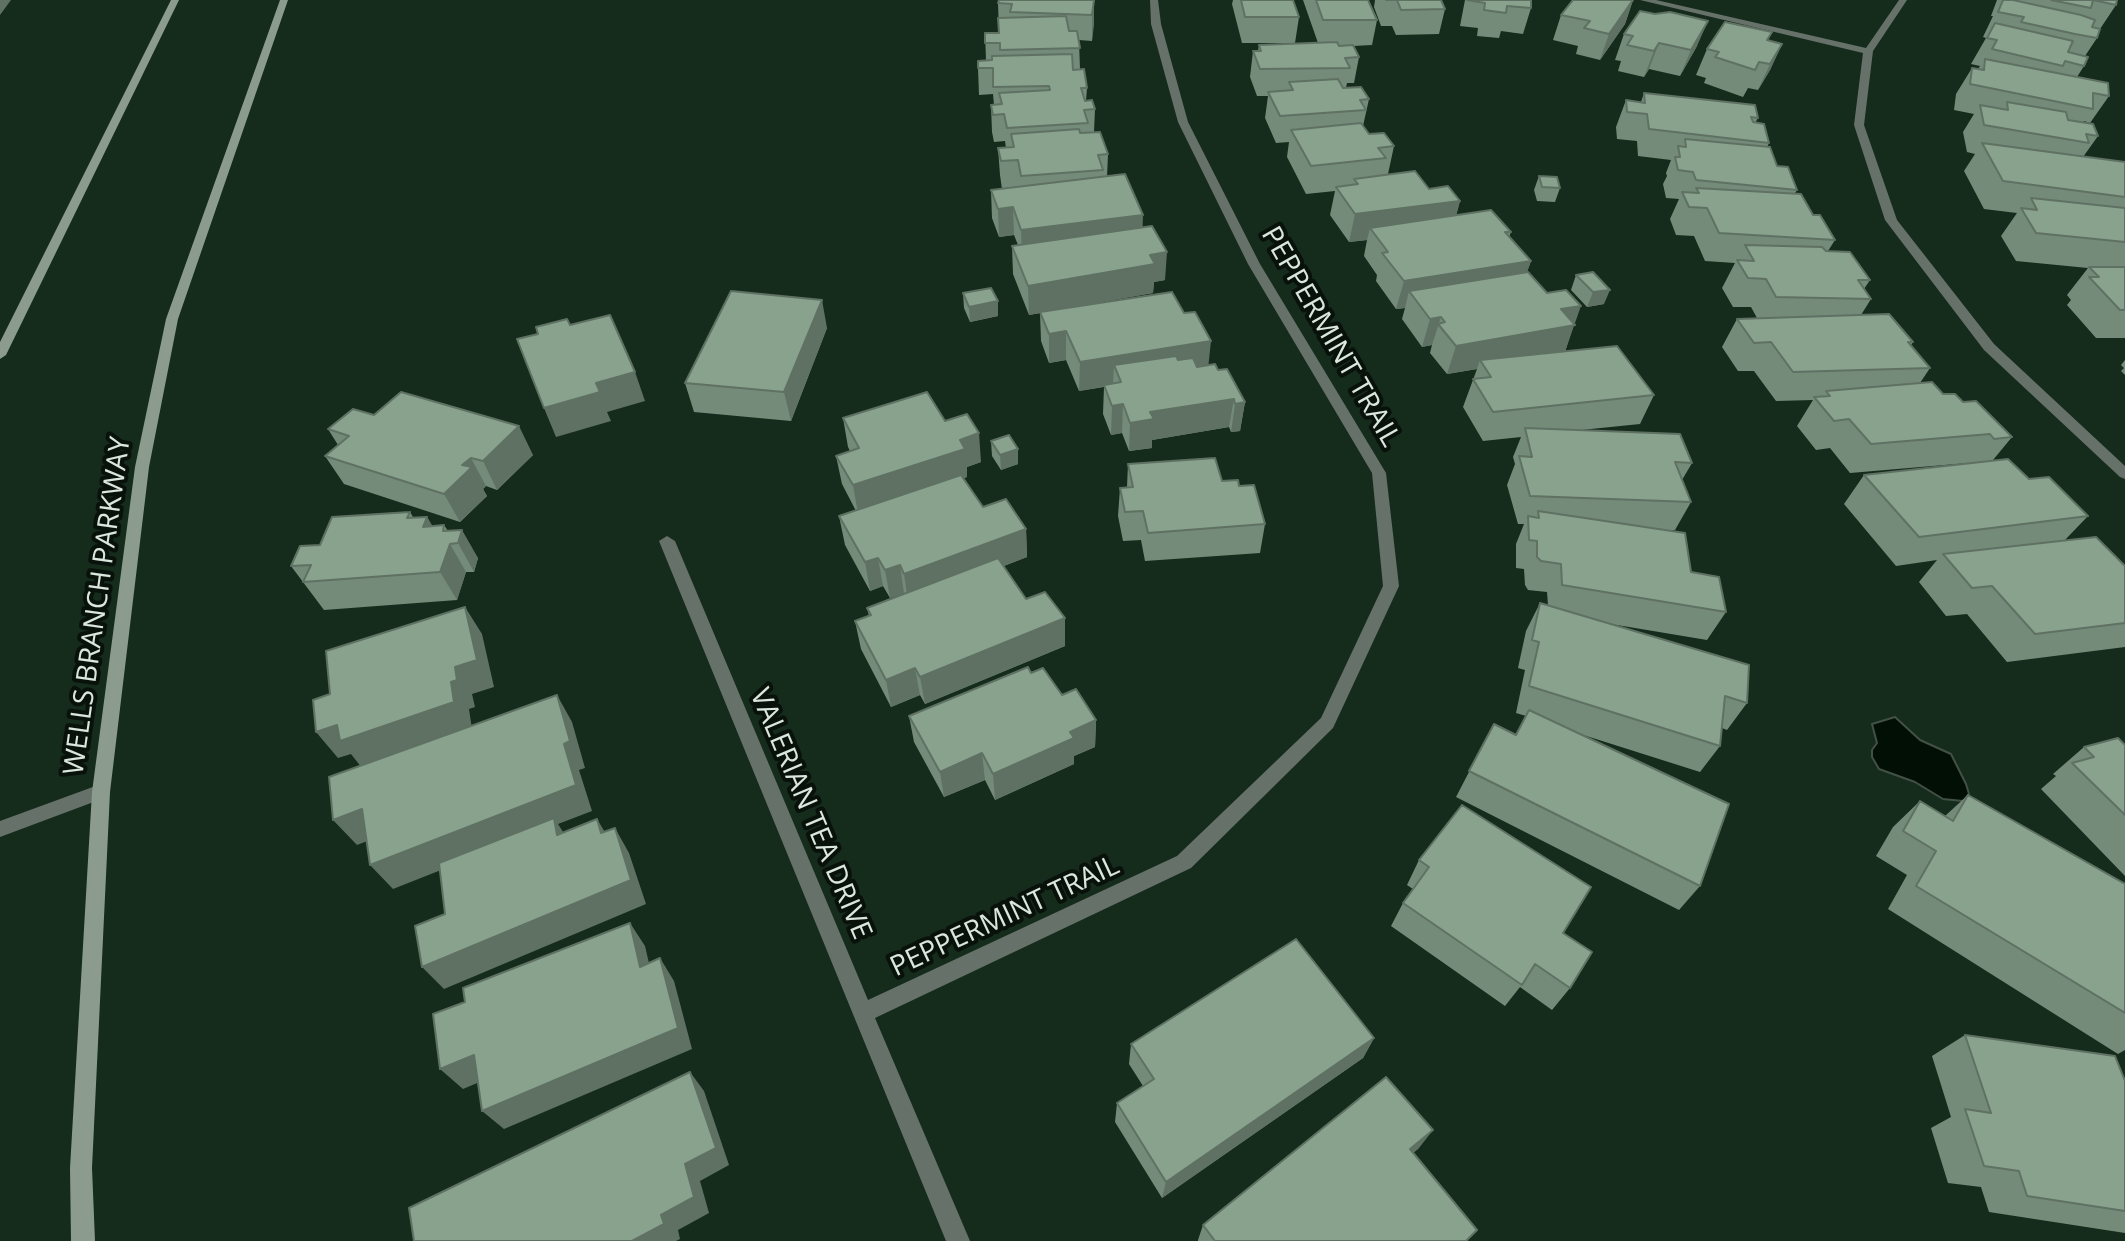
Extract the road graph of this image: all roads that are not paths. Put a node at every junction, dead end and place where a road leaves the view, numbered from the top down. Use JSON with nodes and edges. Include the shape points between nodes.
{"nodes":[{"id":1,"x":175,"y":0,"type":"edge"},
{"id":2,"x":284,"y":0,"type":"edge"},
{"id":3,"x":1154,"y":0,"type":"edge"},
{"id":4,"x":1644,"y":0,"type":"edge"},
{"id":5,"x":1903,"y":0,"type":"edge"},
{"id":6,"x":1868,"y":51,"type":"junction"},
{"id":7,"x":0,"y":355,"type":"edge"},
{"id":8,"x":2125,"y":474,"type":"edge"},
{"id":9,"x":667,"y":541,"type":"dead end"},
{"id":10,"x":101,"y":792,"type":"junction"},
{"id":11,"x":0,"y":829,"type":"edge"},
{"id":12,"x":863,"y":1013,"type":"junction"},
{"id":13,"x":83,"y":1241,"type":"edge"},
{"id":14,"x":958,"y":1241,"type":"edge"}],
"edges":[{"from":1,"to":7,"type":"main road"},
{"from":2,"to":10,"type":"main road","name":"WELLS BRANCH PARKWAY","via":[[172,319],[142,467]]},
{"from":3,"to":12,"type":"street","name":"PEPPERMINT TRAIL","via":[[1183,122],[1254,264],[1379,473],[1391,586],[1327,723],[1184,862]]},
{"from":4,"to":6,"type":"street"},
{"from":5,"to":6,"type":"street"},
{"from":6,"to":8,"type":"street","via":[[1859,125],[1891,220],[1989,347]]},
{"from":9,"to":12,"type":"street","name":"VALERIAN TEA DRIVE"},
{"from":10,"to":11,"type":"street"},
{"from":10,"to":13,"type":"main road","name":"WELLS BRANCH PARKWAY","via":[[81,1168]]},
{"from":12,"to":14,"type":"street","name":"VALERIAN TEA DRIVE"}]}
